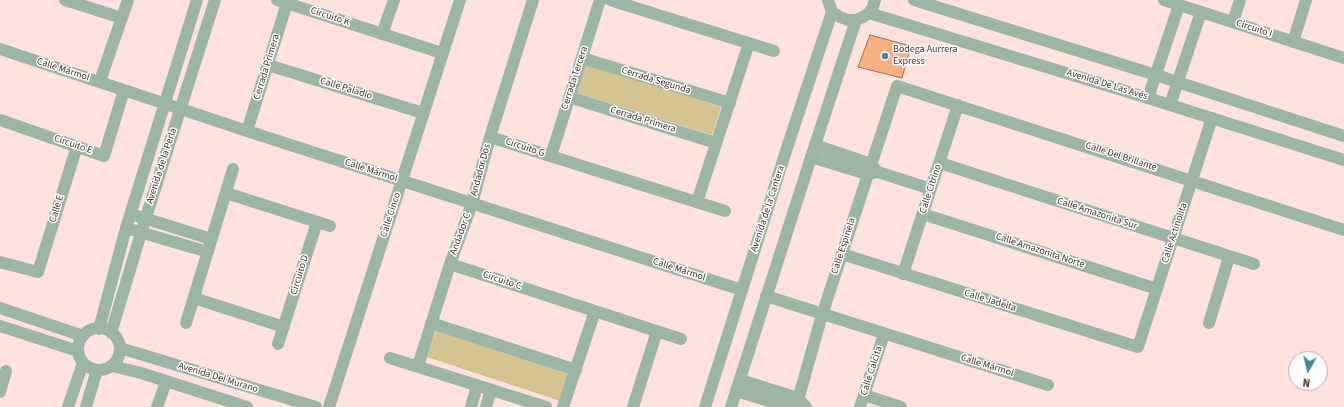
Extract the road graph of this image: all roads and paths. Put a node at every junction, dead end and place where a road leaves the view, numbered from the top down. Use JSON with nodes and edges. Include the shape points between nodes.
{"nodes":[{"id":1,"x":65,"y":0,"type":"edge"},
{"id":2,"x":128,"y":0,"type":"edge"},
{"id":3,"x":197,"y":0,"type":"edge"},
{"id":4,"x":215,"y":0,"type":"edge"},
{"id":5,"x":394,"y":0,"type":"edge"},
{"id":6,"x":460,"y":0,"type":"edge"},
{"id":7,"x":533,"y":0,"type":"edge"},
{"id":8,"x":600,"y":0,"type":"edge"},
{"id":9,"x":610,"y":0,"type":"edge"},
{"id":10,"x":875,"y":0,"type":"edge"},
{"id":11,"x":914,"y":0,"type":"edge"},
{"id":12,"x":1164,"y":0,"type":"edge"},
{"id":13,"x":1240,"y":0,"type":"edge"},
{"id":14,"x":1306,"y":0,"type":"edge"},
{"id":15,"x":282,"y":2,"type":"edge"},
{"id":16,"x":631,"y":3,"type":"edge"},
{"id":17,"x":828,"y":3,"type":"edge"},
{"id":18,"x":647,"y":5,"type":"edge"},
{"id":19,"x":1179,"y":5,"type":"junction"},
{"id":20,"x":1201,"y":12,"type":"junction"},
{"id":21,"x":869,"y":13,"type":"junction"},
{"id":22,"x":122,"y":18,"type":"junction"},
{"id":23,"x":856,"y":20,"type":"junction"},
{"id":24,"x":1233,"y":22,"type":"junction"},
{"id":25,"x":382,"y":34,"type":"junction"},
{"id":26,"x":1293,"y":42,"type":"junction"},
{"id":27,"x":749,"y":43,"type":"junction"},
{"id":28,"x":0,"y":49,"type":"edge"},
{"id":29,"x":774,"y":52,"type":"dead end"},
{"id":30,"x":442,"y":53,"type":"junction"},
{"id":31,"x":582,"y":58,"type":"junction"},
{"id":32,"x":1344,"y":58,"type":"edge"},
{"id":33,"x":268,"y":65,"type":"junction"},
{"id":34,"x":1156,"y":75,"type":"junction"},
{"id":35,"x":100,"y":81,"type":"junction"},
{"id":36,"x":1178,"y":82,"type":"junction"},
{"id":37,"x":897,"y":86,"type":"joint"},
{"id":38,"x":124,"y":90,"type":"junction"},
{"id":39,"x":569,"y":97,"type":"junction"},
{"id":40,"x":1148,"y":98,"type":"junction"},
{"id":41,"x":165,"y":103,"type":"junction"},
{"id":42,"x":730,"y":103,"type":"junction"},
{"id":43,"x":958,"y":105,"type":"junction"},
{"id":44,"x":1170,"y":105,"type":"junction"},
{"id":45,"x":180,"y":109,"type":"junction"},
{"id":46,"x":423,"y":113,"type":"junction"},
{"id":47,"x":1212,"y":118,"type":"junction"},
{"id":48,"x":0,"y":120,"type":"edge"},
{"id":49,"x":247,"y":131,"type":"junction"},
{"id":50,"x":490,"y":136,"type":"junction"},
{"id":51,"x":1344,"y":136,"type":"edge"},
{"id":52,"x":716,"y":143,"type":"junction"},
{"id":53,"x":815,"y":144,"type":"junction"},
{"id":54,"x":77,"y":146,"type":"junction"},
{"id":55,"x":552,"y":156,"type":"junction"},
{"id":56,"x":811,"y":157,"type":"junction"},
{"id":57,"x":1344,"y":160,"type":"edge"},
{"id":58,"x":940,"y":163,"type":"junction"},
{"id":59,"x":233,"y":169,"type":"dead end"},
{"id":60,"x":872,"y":170,"type":"junction"},
{"id":61,"x":402,"y":181,"type":"junction"},
{"id":62,"x":1192,"y":181,"type":"junction"},
{"id":63,"x":931,"y":190,"type":"junction"},
{"id":64,"x":226,"y":193,"type":"junction"},
{"id":65,"x":697,"y":202,"type":"junction"},
{"id":66,"x":472,"y":204,"type":"junction"},
{"id":67,"x":725,"y":212,"type":"dead end"},
{"id":68,"x":131,"y":214,"type":"junction"},
{"id":69,"x":923,"y":214,"type":"junction"},
{"id":70,"x":145,"y":219,"type":"junction"},
{"id":71,"x":317,"y":222,"type":"junction"},
{"id":72,"x":330,"y":226,"type":"dead end"},
{"id":73,"x":126,"y":228,"type":"junction"},
{"id":74,"x":1344,"y":230,"type":"edge"},
{"id":75,"x":141,"y":233,"type":"junction"},
{"id":76,"x":211,"y":239,"type":"junction"},
{"id":77,"x":1173,"y":239,"type":"junction"},
{"id":78,"x":208,"y":252,"type":"junction"},
{"id":79,"x":842,"y":254,"type":"junction"},
{"id":80,"x":1229,"y":257,"type":"junction"},
{"id":81,"x":0,"y":262,"type":"edge"},
{"id":82,"x":450,"y":264,"type":"junction"},
{"id":83,"x":1254,"y":264,"type":"dead end"},
{"id":84,"x":903,"y":274,"type":"junction"},
{"id":85,"x":1157,"y":289,"type":"junction"},
{"id":86,"x":742,"y":290,"type":"junction"},
{"id":87,"x":766,"y":296,"type":"junction"},
{"id":88,"x":194,"y":298,"type":"junction"},
{"id":89,"x":0,"y":308,"type":"edge"},
{"id":90,"x":596,"y":311,"type":"junction"},
{"id":91,"x":822,"y":315,"type":"junction"},
{"id":92,"x":186,"y":323,"type":"dead end"},
{"id":93,"x":431,"y":323,"type":"junction"},
{"id":94,"x":1209,"y":323,"type":"dead end"},
{"id":95,"x":0,"y":326,"type":"edge"},
{"id":96,"x":284,"y":327,"type":"junction"},
{"id":97,"x":99,"y":328,"type":"junction"},
{"id":98,"x":111,"y":332,"type":"junction"},
{"id":99,"x":657,"y":332,"type":"junction"},
{"id":100,"x":884,"y":334,"type":"junction"},
{"id":101,"x":83,"y":336,"type":"junction"},
{"id":102,"x":681,"y":339,"type":"dead end"},
{"id":103,"x":278,"y":344,"type":"dead end"},
{"id":104,"x":1138,"y":347,"type":"joint"},
{"id":105,"x":120,"y":348,"type":"junction"},
{"id":106,"x":78,"y":351,"type":"junction"},
{"id":107,"x":390,"y":358,"type":"dead end"},
{"id":108,"x":83,"y":363,"type":"junction"},
{"id":109,"x":112,"y":366,"type":"junction"},
{"id":110,"x":418,"y":366,"type":"junction"},
{"id":111,"x":97,"y":370,"type":"junction"},
{"id":112,"x":576,"y":370,"type":"junction"},
{"id":113,"x":6,"y":372,"type":"dead end"},
{"id":114,"x":166,"y":382,"type":"junction"},
{"id":115,"x":738,"y":385,"type":"junction"},
{"id":116,"x":1048,"y":385,"type":"dead end"},
{"id":117,"x":477,"y":386,"type":"junction"},
{"id":118,"x":492,"y":390,"type":"junction"},
{"id":119,"x":0,"y":392,"type":"edge"},
{"id":120,"x":864,"y":395,"type":"junction"},
{"id":121,"x":800,"y":404,"type":"edge"},
{"id":122,"x":68,"y":407,"type":"edge"},
{"id":123,"x":86,"y":407,"type":"edge"},
{"id":124,"x":157,"y":407,"type":"edge"},
{"id":125,"x":247,"y":407,"type":"edge"},
{"id":126,"x":316,"y":407,"type":"edge"},
{"id":127,"x":329,"y":407,"type":"edge"},
{"id":128,"x":471,"y":407,"type":"edge"},
{"id":129,"x":486,"y":407,"type":"edge"},
{"id":130,"x":546,"y":407,"type":"edge"},
{"id":131,"x":564,"y":407,"type":"edge"},
{"id":132,"x":633,"y":407,"type":"edge"},
{"id":133,"x":705,"y":407,"type":"edge"},
{"id":134,"x":731,"y":407,"type":"edge"},
{"id":135,"x":789,"y":407,"type":"edge"},
{"id":136,"x":860,"y":407,"type":"edge"},
{"id":137,"x":901,"y":407,"type":"edge"}],
"edges":[{"from":1,"to":22,"type":"street"},
{"from":2,"to":22,"type":"street"},
{"from":3,"to":41,"type":"street","name":"Avenida de la Perla"},
{"from":4,"to":45,"type":"street","name":"Avenida de la Perla"},
{"from":5,"to":25,"type":"street"},
{"from":6,"to":30,"type":"street","name":"Calle Cinco"},
{"from":7,"to":50,"type":"street"},
{"from":8,"to":31,"type":"street","name":"Cerrada Tercera"},
{"from":9,"to":16,"type":"street"},
{"from":10,"to":21,"type":"street"},
{"from":11,"to":34,"type":"street"},
{"from":12,"to":19,"type":"street","name":"Circuito I"},
{"from":13,"to":24,"type":"street"},
{"from":14,"to":26,"type":"street"},
{"from":15,"to":25,"type":"street","name":"Circuito K"},
{"from":15,"to":33,"type":"street","name":"Cerrada Primera"},
{"from":16,"to":18,"type":"street"},
{"from":17,"to":23,"type":"street","via":[[840,17]]},
{"from":17,"to":86,"type":"street","name":"Avenida de la Cantera","via":[[786,151]]},
{"from":18,"to":27,"type":"street"},
{"from":19,"to":20,"type":"street","name":"Circuito I"},
{"from":19,"to":34,"type":"street"},
{"from":20,"to":24,"type":"street","name":"Circuito I"},
{"from":20,"to":36,"type":"street"},
{"from":21,"to":23,"type":"street"},
{"from":21,"to":40,"type":"street","name":"Avenida De Las Avés"},
{"from":22,"to":35,"type":"street"},
{"from":23,"to":53,"type":"street"},
{"from":24,"to":26,"type":"street","name":"Circuito I"},
{"from":25,"to":30,"type":"street","name":"Circuito K"},
{"from":26,"to":32,"type":"street","name":"Circuito I"},
{"from":27,"to":29,"type":"street"},
{"from":27,"to":42,"type":"street"},
{"from":28,"to":35,"type":"street","name":"Calle Mármol"},
{"from":30,"to":46,"type":"street","name":"Calle Cinco"},
{"from":31,"to":39,"type":"street","name":"Cerrada Tercera"},
{"from":31,"to":42,"type":"street","name":"Cerrada Segunda"},
{"from":33,"to":46,"type":"street","name":"Calle Paladio"},
{"from":33,"to":49,"type":"street","name":"Cerrada Primera"},
{"from":34,"to":36,"type":"street"},
{"from":34,"to":40,"type":"street"},
{"from":35,"to":38,"type":"street","name":"Calle Mármol"},
{"from":36,"to":44,"type":"street"},
{"from":36,"to":51,"type":"street"},
{"from":37,"to":43,"type":"street","name":"Calle Del Brillante"},
{"from":37,"to":60,"type":"street","name":"Calle Espinela"},
{"from":38,"to":41,"type":"street","name":"Calle Mármol"},
{"from":38,"to":54,"type":"street","name":"Circuito E","via":[[104,156]]},
{"from":39,"to":52,"type":"street","name":"Cerrada Primera"},
{"from":39,"to":55,"type":"street","name":"Cerrada Tercera"},
{"from":40,"to":44,"type":"street","name":"Avenida De Las Avés"},
{"from":41,"to":45,"type":"street","name":"Calle Mármol"},
{"from":41,"to":68,"type":"street","name":"Avenida de la Perla"},
{"from":42,"to":52,"type":"street"},
{"from":43,"to":58,"type":"street","name":"Calle Citrino"},
{"from":43,"to":62,"type":"street","name":"Calle Del Brillante"},
{"from":44,"to":47,"type":"street","name":"Avenida De Las Avés"},
{"from":45,"to":49,"type":"street","name":"Calle Mármol"},
{"from":45,"to":70,"type":"street","name":"Avenida de la Perla"},
{"from":46,"to":61,"type":"street","name":"Calle Cinco"},
{"from":47,"to":57,"type":"street","name":"Avenida De Las Avés"},
{"from":47,"to":62,"type":"street","name":"Calle Actinolita"},
{"from":48,"to":54,"type":"street","name":"Circuito E"},
{"from":49,"to":61,"type":"street","name":"Calle Mármol"},
{"from":50,"to":55,"type":"street","name":"Circuito G"},
{"from":50,"to":66,"type":"street","name":"Andador Dos"},
{"from":52,"to":65,"type":"street"},
{"from":53,"to":56,"type":"street"},
{"from":53,"to":60,"type":"street"},
{"from":54,"to":81,"type":"street","name":"Calle E","via":[[38,272]]},
{"from":55,"to":65,"type":"street","name":"Circuito G"},
{"from":56,"to":60,"type":"street"},
{"from":56,"to":87,"type":"street"},
{"from":58,"to":63,"type":"street","name":"Calle Citrino"},
{"from":58,"to":77,"type":"street","name":"Calle Amazonita Sur"},
{"from":59,"to":64,"type":"street"},
{"from":60,"to":63,"type":"street"},
{"from":60,"to":79,"type":"street","name":"Calle Espinela"},
{"from":61,"to":66,"type":"street","name":"Calle Mármol"},
{"from":61,"to":127,"type":"street","name":"Calle Cinco"},
{"from":62,"to":74,"type":"street","name":"Calle Del Brillante"},
{"from":62,"to":77,"type":"street","name":"Calle Actinolita"},
{"from":63,"to":69,"type":"street","name":"Calle Citrino"},
{"from":64,"to":71,"type":"street"},
{"from":64,"to":76,"type":"street"},
{"from":65,"to":67,"type":"street","name":"Circuito G"},
{"from":66,"to":82,"type":"street","name":"Andador C"},
{"from":66,"to":86,"type":"street","name":"Calle Mármol"},
{"from":68,"to":70,"type":"street"},
{"from":68,"to":73,"type":"street","name":"Avenida de la Perla"},
{"from":69,"to":84,"type":"street","name":"Calle Citrino"},
{"from":69,"to":85,"type":"street","name":"Calle Amazonita Norte"},
{"from":70,"to":75,"type":"street","name":"Avenida de la Perla"},
{"from":70,"to":76,"type":"street"},
{"from":71,"to":72,"type":"street"},
{"from":71,"to":96,"type":"street","name":"Circuito D"},
{"from":73,"to":75,"type":"street"},
{"from":73,"to":97,"type":"street","name":"Avenida de la Perla"},
{"from":75,"to":78,"type":"street"},
{"from":75,"to":98,"type":"street","name":"Avenida de la Perla"},
{"from":76,"to":78,"type":"street"},
{"from":77,"to":80,"type":"street","name":"Calle Amazonita Sur"},
{"from":77,"to":85,"type":"street","name":"Calle Actinolita"},
{"from":78,"to":88,"type":"street"},
{"from":79,"to":84,"type":"street","name":"Calle Jadeita"},
{"from":79,"to":91,"type":"street","name":"Calle Espinela"},
{"from":80,"to":83,"type":"street","name":"Calle Amazonita Sur"},
{"from":80,"to":94,"type":"street"},
{"from":82,"to":90,"type":"street","name":"Circuito C"},
{"from":82,"to":93,"type":"street"},
{"from":84,"to":104,"type":"street","name":"Calle Jadeita"},
{"from":85,"to":104,"type":"street","name":"Calle Actinolita"},
{"from":86,"to":133,"type":"street","name":"Avenida de la Cantera"},
{"from":87,"to":91,"type":"street","name":"Calle Mármol"},
{"from":87,"to":115,"type":"street"},
{"from":88,"to":92,"type":"street"},
{"from":88,"to":96,"type":"street"},
{"from":89,"to":101,"type":"street"},
{"from":90,"to":99,"type":"street","name":"Circuito C"},
{"from":90,"to":112,"type":"street"},
{"from":91,"to":100,"type":"street","name":"Calle Mármol"},
{"from":91,"to":121,"type":"street","name":"Calle Espinela"},
{"from":93,"to":110,"type":"street"},
{"from":93,"to":112,"type":"street"},
{"from":95,"to":106,"type":"street"},
{"from":96,"to":103,"type":"street","name":"Circuito D"},
{"from":97,"to":98,"type":"street"},
{"from":97,"to":101,"type":"street"},
{"from":98,"to":105,"type":"street"},
{"from":99,"to":102,"type":"street","name":"Circuito C"},
{"from":99,"to":132,"type":"street"},
{"from":100,"to":116,"type":"street","name":"Calle Mármol"},
{"from":100,"to":120,"type":"street","name":"Calle Calcita"},
{"from":101,"to":106,"type":"street"},
{"from":105,"to":109,"type":"street","via":[[118,358]]},
{"from":105,"to":126,"type":"street","name":"Avenida Del Murano"},
{"from":106,"to":108,"type":"street"},
{"from":107,"to":110,"type":"street"},
{"from":108,"to":111,"type":"street"},
{"from":108,"to":122,"type":"street"},
{"from":109,"to":111,"type":"street"},
{"from":109,"to":114,"type":"street","name":"Avenida Del Murano"},
{"from":110,"to":117,"type":"street"},
{"from":111,"to":123,"type":"street"},
{"from":112,"to":131,"type":"street"},
{"from":113,"to":119,"type":"street"},
{"from":114,"to":124,"type":"street"},
{"from":114,"to":125,"type":"street","name":"Avenida Del Murano"},
{"from":115,"to":121,"type":"street"},
{"from":115,"to":134,"type":"street"},
{"from":115,"to":135,"type":"street"},
{"from":117,"to":118,"type":"street"},
{"from":117,"to":128,"type":"street"},
{"from":118,"to":129,"type":"street"},
{"from":118,"to":130,"type":"street"},
{"from":120,"to":136,"type":"street","name":"Calle Calcita"},
{"from":120,"to":137,"type":"street"}]}
